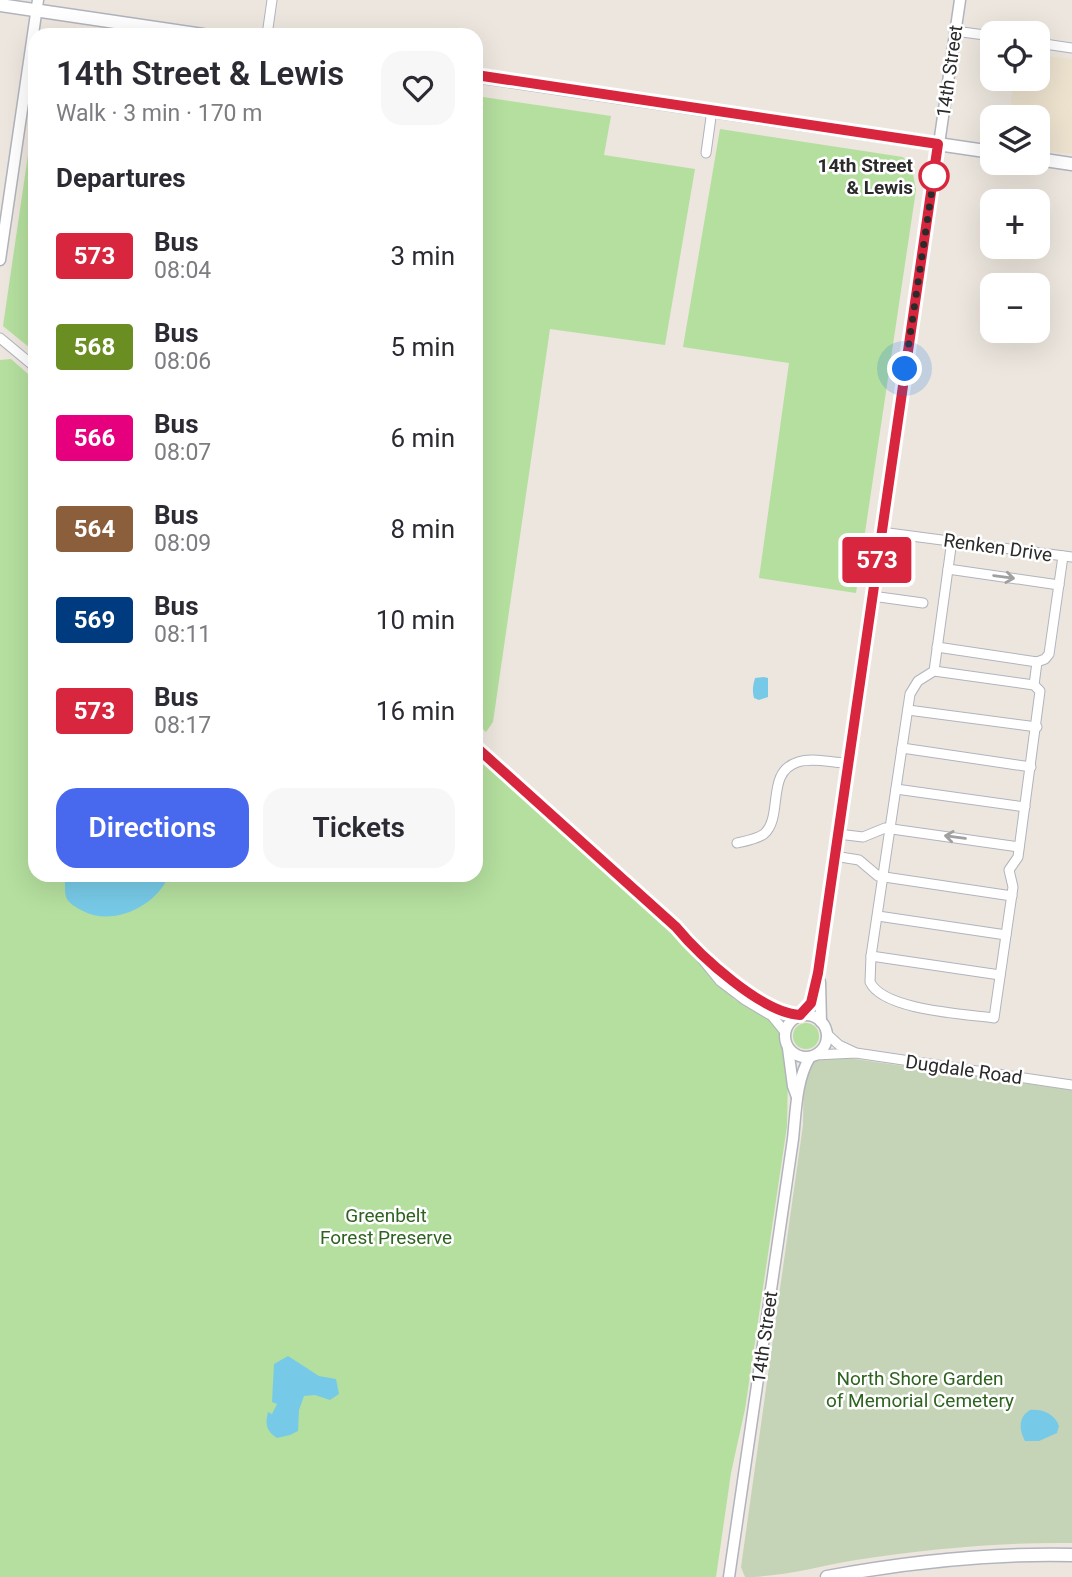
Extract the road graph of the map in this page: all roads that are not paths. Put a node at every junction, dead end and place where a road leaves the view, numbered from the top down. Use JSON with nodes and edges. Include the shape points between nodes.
{"nodes":[{"id":1,"x":272,"y":0,"type":"edge"},
{"id":2,"x":960,"y":0,"type":"edge"},
{"id":3,"x":0,"y":5,"type":"edge"},
{"id":4,"x":37,"y":5,"type":"edge"},
{"id":5,"x":34,"y":28,"type":"edge"},
{"id":6,"x":164,"y":28,"type":"edge"},
{"id":7,"x":268,"y":28,"type":"edge"},
{"id":8,"x":955,"y":31,"type":"junction"},
{"id":9,"x":980,"y":34,"type":"edge"},
{"id":10,"x":1050,"y":45,"type":"edge"},
{"id":11,"x":1072,"y":48,"type":"edge"},
{"id":12,"x":28,"y":67,"type":"edge"},
{"id":13,"x":483,"y":76,"type":"edge"},
{"id":14,"x":712,"y":110,"type":"junction"},
{"id":15,"x":938,"y":144,"type":"junction"},
{"id":16,"x":980,"y":150,"type":"edge"},
{"id":17,"x":706,"y":153,"type":"dead end"},
{"id":18,"x":1050,"y":161,"type":"edge"},
{"id":19,"x":1072,"y":164,"type":"edge"},
{"id":20,"x":0,"y":260,"type":"edge"},
{"id":21,"x":0,"y":338,"type":"edge"},
{"id":22,"x":28,"y":361,"type":"edge"},
{"id":23,"x":881,"y":532,"type":"junction"},
{"id":24,"x":952,"y":540,"type":"junction"},
{"id":25,"x":1067,"y":557,"type":"edge"},
{"id":26,"x":948,"y":569,"type":"junction"},
{"id":27,"x":1059,"y":584,"type":"junction"},
{"id":28,"x":872,"y":596,"type":"junction"},
{"id":29,"x":923,"y":603,"type":"dead end"},
{"id":30,"x":937,"y":647,"type":"junction"},
{"id":31,"x":1037,"y":662,"type":"junction"},
{"id":32,"x":934,"y":671,"type":"junction"},
{"id":33,"x":1034,"y":685,"type":"junction"},
{"id":34,"x":908,"y":710,"type":"junction"},
{"id":35,"x":1037,"y":727,"type":"junction"},
{"id":36,"x":902,"y":748,"type":"junction"},
{"id":37,"x":483,"y":753,"type":"edge"},
{"id":38,"x":848,"y":764,"type":"junction"},
{"id":39,"x":1031,"y":767,"type":"junction"},
{"id":40,"x":896,"y":789,"type":"junction"},
{"id":41,"x":1025,"y":807,"type":"junction"},
{"id":42,"x":891,"y":828,"type":"junction"},
{"id":43,"x":838,"y":834,"type":"junction"},
{"id":44,"x":737,"y":843,"type":"dead end"},
{"id":45,"x":1019,"y":847,"type":"junction"},
{"id":46,"x":834,"y":856,"type":"junction"},
{"id":47,"x":884,"y":877,"type":"junction"},
{"id":48,"x":1012,"y":896,"type":"junction"},
{"id":49,"x":878,"y":916,"type":"junction"},
{"id":50,"x":1006,"y":935,"type":"junction"},
{"id":51,"x":697,"y":952,"type":"junction"},
{"id":52,"x":871,"y":957,"type":"junction"},
{"id":53,"x":818,"y":973,"type":"junction"},
{"id":54,"x":1000,"y":975,"type":"junction"},
{"id":55,"x":799,"y":1015,"type":"junction"},
{"id":56,"x":821,"y":1021,"type":"junction"},
{"id":57,"x":785,"y":1032,"type":"junction"},
{"id":58,"x":827,"y":1034,"type":"junction"},
{"id":59,"x":788,"y":1048,"type":"junction"},
{"id":60,"x":856,"y":1053,"type":"junction"},
{"id":61,"x":813,"y":1056,"type":"junction"},
{"id":62,"x":1072,"y":1085,"type":"edge"},
{"id":63,"x":797,"y":1097,"type":"junction"},
{"id":64,"x":1072,"y":1555,"type":"edge"},
{"id":65,"x":729,"y":1577,"type":"edge"},
{"id":66,"x":827,"y":1577,"type":"edge"}],
"edges":[{"from":1,"to":7,"type":"street"},
{"from":2,"to":8,"type":"street","name":"14th Street"},
{"from":3,"to":4,"type":"main road"},
{"from":4,"to":5,"type":"street"},
{"from":4,"to":6,"type":"main road"},
{"from":8,"to":9,"type":"street"},
{"from":8,"to":15,"type":"street","name":"14th Street"},
{"from":10,"to":11,"type":"street"},
{"from":12,"to":20,"type":"street"},
{"from":13,"to":14,"type":"main road"},
{"from":14,"to":15,"type":"main road"},
{"from":14,"to":17,"type":"street"},
{"from":15,"to":16,"type":"main road"},
{"from":15,"to":23,"type":"street","name":"14th Street"},
{"from":18,"to":19,"type":"main road"},
{"from":21,"to":22,"type":"street"},
{"from":23,"to":24,"type":"street","name":"Renken Drive"},
{"from":23,"to":28,"type":"street","name":"14th Street"},
{"from":24,"to":25,"type":"street","name":"Renken Drive"},
{"from":24,"to":26,"type":"street"},
{"from":25,"to":27,"type":"street"},
{"from":26,"to":27,"type":"street","one_way":true},
{"from":26,"to":30,"type":"street"},
{"from":27,"to":31,"type":"street","via":[[1049,654]]},
{"from":28,"to":29,"type":"street"},
{"from":28,"to":38,"type":"street","name":"14th Street"},
{"from":30,"to":31,"type":"street"},
{"from":30,"to":32,"type":"street"},
{"from":31,"to":33,"type":"street"},
{"from":32,"to":33,"type":"street"},
{"from":32,"to":34,"type":"street","via":[[912,688]]},
{"from":33,"to":35,"type":"street","via":[[1041,696]]},
{"from":34,"to":35,"type":"street"},
{"from":34,"to":36,"type":"street"},
{"from":35,"to":39,"type":"street"},
{"from":36,"to":39,"type":"street"},
{"from":36,"to":40,"type":"street"},
{"from":37,"to":51,"type":"street","via":[[676,927]]},
{"from":38,"to":43,"type":"street","name":"14th Street"},
{"from":38,"to":44,"type":"street","via":[[813,760],[791,764],[780,776],[769,827],[756,838]]},
{"from":39,"to":41,"type":"street"},
{"from":40,"to":41,"type":"street"},
{"from":40,"to":42,"type":"street"},
{"from":41,"to":45,"type":"street"},
{"from":42,"to":43,"type":"street","via":[[863,837]]},
{"from":45,"to":42,"type":"street","one_way":true},
{"from":42,"to":47,"type":"street"},
{"from":43,"to":46,"type":"street","name":"14th Street"},
{"from":45,"to":48,"type":"street","via":[[1009,870]]},
{"from":46,"to":47,"type":"street","via":[[859,860],[870,872]]},
{"from":46,"to":53,"type":"street","name":"14th Street"},
{"from":47,"to":48,"type":"street"},
{"from":47,"to":49,"type":"street"},
{"from":48,"to":50,"type":"street"},
{"from":49,"to":50,"type":"street"},
{"from":49,"to":52,"type":"street"},
{"from":50,"to":54,"type":"street"},
{"from":51,"to":55,"type":"street","via":[[755,997]]},
{"from":51,"to":57,"type":"street","via":[[720,981],[772,1016]]},
{"from":52,"to":54,"type":"street"},
{"from":52,"to":54,"type":"street","via":[[870,982],[885,998],[994,1018]]},
{"from":53,"to":55,"type":"street","name":"14th Street","via":[[811,1003]]},
{"from":53,"to":56,"type":"street","name":"14th Street"},
{"from":55,"to":56,"type":"street"},
{"from":55,"to":57,"type":"street"},
{"from":56,"to":58,"type":"street"},
{"from":57,"to":59,"type":"street"},
{"from":58,"to":60,"type":"street"},
{"from":58,"to":61,"type":"street","via":[[824,1046]]},
{"from":59,"to":61,"type":"street","via":[[798,1056]]},
{"from":59,"to":63,"type":"street","name":"14th Street"},
{"from":60,"to":61,"type":"street"},
{"from":60,"to":62,"type":"street","name":"Dugdale Road"},
{"from":61,"to":63,"type":"street","name":"14th Street","via":[[803,1070]]},
{"from":63,"to":65,"type":"street","name":"14th Street"},
{"from":64,"to":66,"type":"main road","via":[[920,1562]]}]}
